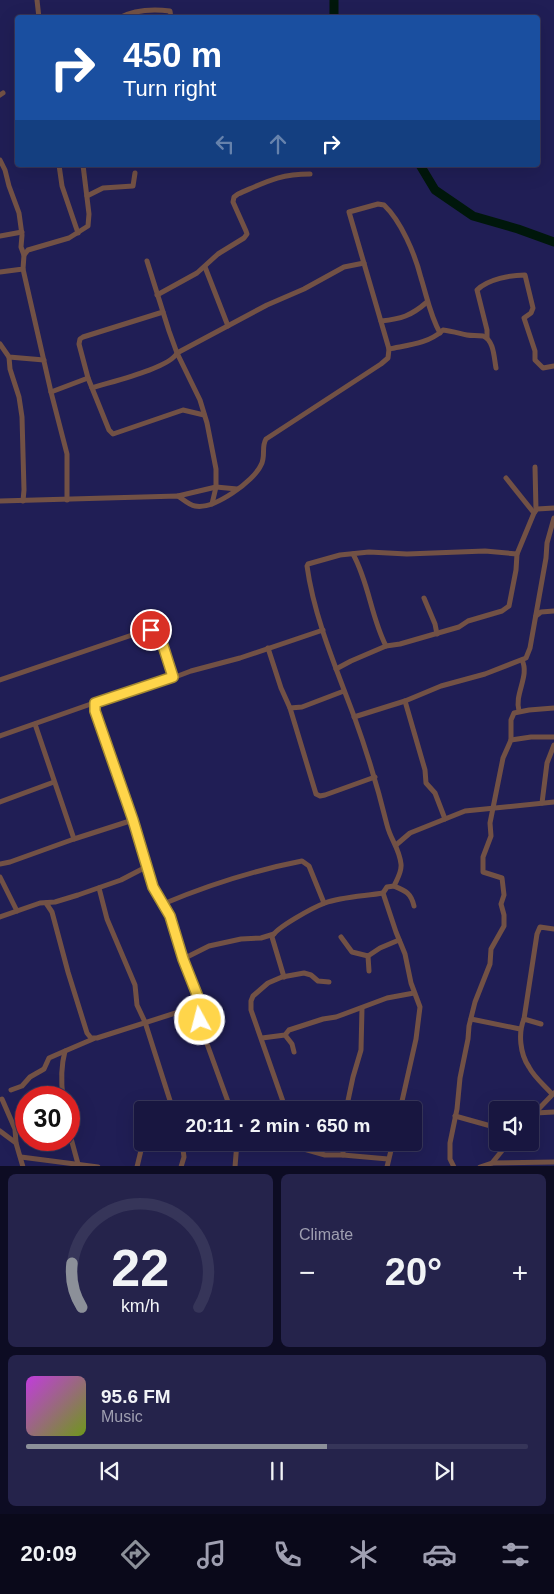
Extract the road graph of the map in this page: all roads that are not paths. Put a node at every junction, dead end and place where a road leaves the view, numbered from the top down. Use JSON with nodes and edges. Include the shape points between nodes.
{"nodes":[{"id":1,"x":37,"y":0,"type":"edge"},
{"id":2,"x":40,"y":15,"type":"edge"},
{"id":3,"x":127,"y":15,"type":"edge"},
{"id":4,"x":171,"y":15,"type":"edge"},
{"id":5,"x":0,"y":160,"type":"edge"},
{"id":6,"x":59,"y":167,"type":"edge"},
{"id":7,"x":83,"y":167,"type":"edge"},
{"id":8,"x":135,"y":173,"type":"dead end"},
{"id":9,"x":310,"y":174,"type":"dead end"},
{"id":10,"x":87,"y":196,"type":"junction"},
{"id":11,"x":22,"y":232,"type":"junction"},
{"id":12,"x":78,"y":233,"type":"junction"},
{"id":13,"x":0,"y":236,"type":"edge"},
{"id":14,"x":24,"y":255,"type":"junction"},
{"id":15,"x":147,"y":261,"type":"dead end"},
{"id":16,"x":364,"y":263,"type":"junction"},
{"id":17,"x":205,"y":267,"type":"junction"},
{"id":18,"x":24,"y":269,"type":"junction"},
{"id":19,"x":0,"y":272,"type":"edge"},
{"id":20,"x":157,"y":295,"type":"junction"},
{"id":21,"x":427,"y":302,"type":"junction"},
{"id":22,"x":163,"y":312,"type":"junction"},
{"id":23,"x":381,"y":321,"type":"junction"},
{"id":24,"x":228,"y":326,"type":"junction"},
{"id":25,"x":440,"y":334,"type":"junction"},
{"id":26,"x":487,"y":338,"type":"junction"},
{"id":27,"x":0,"y":344,"type":"edge"},
{"id":28,"x":389,"y":349,"type":"junction"},
{"id":29,"x":177,"y":353,"type":"junction"},
{"id":30,"x":9,"y":357,"type":"junction"},
{"id":31,"x":44,"y":360,"type":"junction"},
{"id":32,"x":554,"y":366,"type":"edge"},
{"id":33,"x":496,"y":368,"type":"dead end"},
{"id":34,"x":88,"y":378,"type":"junction"},
{"id":35,"x":92,"y":388,"type":"junction"},
{"id":36,"x":51,"y":392,"type":"junction"},
{"id":37,"x":204,"y":415,"type":"junction"},
{"id":38,"x":535,"y":467,"type":"dead end"},
{"id":39,"x":506,"y":478,"type":"dead end"},
{"id":40,"x":216,"y":488,"type":"junction"},
{"id":41,"x":238,"y":489,"type":"junction"},
{"id":42,"x":178,"y":496,"type":"junction"},
{"id":43,"x":67,"y":500,"type":"junction"},
{"id":44,"x":0,"y":501,"type":"edge"},
{"id":45,"x":23,"y":501,"type":"junction"},
{"id":46,"x":212,"y":504,"type":"junction"},
{"id":47,"x":554,"y":508,"type":"edge"},
{"id":48,"x":535,"y":511,"type":"junction"},
{"id":49,"x":554,"y":518,"type":"edge"},
{"id":50,"x":353,"y":554,"type":"junction"},
{"id":51,"x":517,"y":554,"type":"junction"},
{"id":52,"x":424,"y":598,"type":"dead end"},
{"id":53,"x":554,"y":611,"type":"edge"},
{"id":54,"x":536,"y":616,"type":"junction"},
{"id":55,"x":323,"y":630,"type":"junction"},
{"id":56,"x":437,"y":634,"type":"junction"},
{"id":57,"x":386,"y":646,"type":"junction"},
{"id":58,"x":268,"y":648,"type":"junction"},
{"id":59,"x":522,"y":660,"type":"junction"},
{"id":60,"x":336,"y":669,"type":"junction"},
{"id":61,"x":173,"y":677,"type":"junction"},
{"id":62,"x":0,"y":680,"type":"edge"},
{"id":63,"x":344,"y":691,"type":"junction"},
{"id":64,"x":405,"y":701,"type":"junction"},
{"id":65,"x":95,"y":703,"type":"junction"},
{"id":66,"x":290,"y":708,"type":"junction"},
{"id":67,"x":554,"y":708,"type":"edge"},
{"id":68,"x":519,"y":711,"type":"junction"},
{"id":69,"x":354,"y":717,"type":"junction"},
{"id":70,"x":35,"y":724,"type":"junction"},
{"id":71,"x":0,"y":736,"type":"edge"},
{"id":72,"x":554,"y":737,"type":"edge"},
{"id":73,"x":511,"y":740,"type":"junction"},
{"id":74,"x":554,"y":745,"type":"edge"},
{"id":75,"x":375,"y":777,"type":"junction"},
{"id":76,"x":54,"y":782,"type":"junction"},
{"id":77,"x":0,"y":802,"type":"edge"},
{"id":78,"x":554,"y":802,"type":"edge"},
{"id":79,"x":542,"y":803,"type":"junction"},
{"id":80,"x":493,"y":807,"type":"junction"},
{"id":81,"x":445,"y":819,"type":"junction"},
{"id":82,"x":133,"y":820,"type":"junction"},
{"id":83,"x":74,"y":839,"type":"junction"},
{"id":84,"x":396,"y":845,"type":"junction"},
{"id":85,"x":0,"y":864,"type":"edge"},
{"id":86,"x":146,"y":867,"type":"junction"},
{"id":87,"x":0,"y":877,"type":"edge"},
{"id":88,"x":394,"y":886,"type":"junction"},
{"id":89,"x":99,"y":888,"type":"junction"},
{"id":90,"x":383,"y":893,"type":"junction"},
{"id":91,"x":46,"y":903,"type":"junction"},
{"id":92,"x":324,"y":903,"type":"junction"},
{"id":93,"x":162,"y":904,"type":"junction"},
{"id":94,"x":414,"y":906,"type":"dead end"},
{"id":95,"x":17,"y":911,"type":"junction"},
{"id":96,"x":0,"y":917,"type":"edge"},
{"id":97,"x":554,"y":929,"type":"edge"},
{"id":98,"x":274,"y":934,"type":"junction"},
{"id":99,"x":341,"y":937,"type":"dead end"},
{"id":100,"x":399,"y":940,"type":"junction"},
{"id":101,"x":368,"y":956,"type":"junction"},
{"id":102,"x":183,"y":959,"type":"junction"},
{"id":103,"x":370,"y":971,"type":"dead end"},
{"id":104,"x":284,"y":977,"type":"junction"},
{"id":105,"x":329,"y":982,"type":"dead end"},
{"id":106,"x":414,"y":992,"type":"junction"},
{"id":107,"x":362,"y":1008,"type":"junction"},
{"id":108,"x":199,"y":1010,"type":"junction"},
{"id":109,"x":471,"y":1019,"type":"junction"},
{"id":110,"x":524,"y":1019,"type":"junction"},
{"id":111,"x":145,"y":1022,"type":"junction"},
{"id":112,"x":540,"y":1024,"type":"dead end"},
{"id":113,"x":520,"y":1028,"type":"junction"},
{"id":114,"x":286,"y":1034,"type":"junction"},
{"id":115,"x":262,"y":1038,"type":"junction"},
{"id":116,"x":93,"y":1039,"type":"junction"},
{"id":117,"x":65,"y":1051,"type":"junction"},
{"id":118,"x":294,"y":1052,"type":"dead end"},
{"id":119,"x":61,"y":1086,"type":"edge"},
{"id":120,"x":11,"y":1090,"type":"dead end"},
{"id":121,"x":553,"y":1093,"type":"edge"},
{"id":122,"x":2,"y":1099,"type":"dead end"},
{"id":123,"x":171,"y":1101,"type":"edge"},
{"id":124,"x":228,"y":1101,"type":"edge"},
{"id":125,"x":283,"y":1101,"type":"edge"},
{"id":126,"x":348,"y":1101,"type":"edge"},
{"id":127,"x":402,"y":1101,"type":"edge"},
{"id":128,"x":539,"y":1108,"type":"edge"},
{"id":129,"x":539,"y":1112,"type":"edge"},
{"id":130,"x":554,"y":1112,"type":"edge"},
{"id":131,"x":455,"y":1116,"type":"junction"},
{"id":132,"x":489,"y":1125,"type":"edge"},
{"id":133,"x":15,"y":1129,"type":"edge"},
{"id":134,"x":0,"y":1131,"type":"edge"},
{"id":135,"x":15,"y":1142,"type":"edge"},
{"id":136,"x":19,"y":1151,"type":"edge"},
{"id":137,"x":75,"y":1151,"type":"edge"},
{"id":138,"x":141,"y":1151,"type":"edge"},
{"id":139,"x":183,"y":1151,"type":"edge"},
{"id":140,"x":236,"y":1151,"type":"edge"},
{"id":141,"x":311,"y":1151,"type":"edge"},
{"id":142,"x":342,"y":1151,"type":"edge"},
{"id":143,"x":390,"y":1151,"type":"edge"},
{"id":144,"x":502,"y":1151,"type":"edge"},
{"id":145,"x":342,"y":1154,"type":"junction"},
{"id":146,"x":21,"y":1158,"type":"junction"},
{"id":147,"x":388,"y":1159,"type":"junction"},
{"id":148,"x":554,"y":1162,"type":"edge"},
{"id":149,"x":492,"y":1163,"type":"junction"},
{"id":150,"x":78,"y":1164,"type":"junction"},
{"id":151,"x":23,"y":1166,"type":"edge"},
{"id":152,"x":98,"y":1166,"type":"edge"},
{"id":153,"x":137,"y":1166,"type":"edge"},
{"id":154,"x":181,"y":1166,"type":"edge"},
{"id":155,"x":235,"y":1166,"type":"edge"},
{"id":156,"x":387,"y":1166,"type":"edge"},
{"id":157,"x":454,"y":1166,"type":"edge"},
{"id":158,"x":480,"y":1166,"type":"edge"}],
"edges":[{"from":1,"to":2,"type":"street"},
{"from":3,"to":4,"type":"street","via":[[158,10],[170,11]]},
{"from":5,"to":11,"type":"street","via":[[17,207]]},
{"from":6,"to":12,"type":"street","via":[[62,186]]},
{"from":7,"to":10,"type":"street"},
{"from":8,"to":10,"type":"street","via":[[133,186],[103,188]]},
{"from":9,"to":17,"type":"street","via":[[276,177],[238,194],[233,202],[247,234]]},
{"from":10,"to":12,"type":"street","via":[[88,226]]},
{"from":11,"to":13,"type":"street"},
{"from":11,"to":14,"type":"street"},
{"from":12,"to":14,"type":"street","via":[[28,250]]},
{"from":14,"to":18,"type":"street"},
{"from":15,"to":20,"type":"street"},
{"from":16,"to":21,"type":"street","via":[[349,212],[384,204],[392,212],[413,254]]},
{"from":16,"to":23,"type":"street"},
{"from":16,"to":24,"type":"street","via":[[344,267]]},
{"from":17,"to":20,"type":"street"},
{"from":17,"to":24,"type":"street"},
{"from":18,"to":19,"type":"street"},
{"from":18,"to":31,"type":"street"},
{"from":20,"to":22,"type":"street"},
{"from":21,"to":23,"type":"street","via":[[416,312],[398,320]]},
{"from":21,"to":25,"type":"street"},
{"from":22,"to":29,"type":"street"},
{"from":22,"to":34,"type":"street","via":[[83,337],[80,340],[81,353]]},
{"from":23,"to":28,"type":"street"},
{"from":24,"to":29,"type":"street"},
{"from":25,"to":26,"type":"street","via":[[443,330]]},
{"from":25,"to":28,"type":"street","via":[[425,342]]},
{"from":26,"to":32,"type":"street","via":[[477,290],[505,278],[526,275],[533,308],[524,318],[535,360],[543,368]]},
{"from":26,"to":33,"type":"street"},
{"from":27,"to":30,"type":"street"},
{"from":28,"to":41,"type":"street","via":[[388,358],[381,364],[266,438],[261,467]]},
{"from":29,"to":35,"type":"street","via":[[174,358],[151,370]]},
{"from":29,"to":37,"type":"street","via":[[190,376]]},
{"from":30,"to":31,"type":"street"},
{"from":30,"to":45,"type":"street","via":[[22,417]]},
{"from":31,"to":36,"type":"street"},
{"from":34,"to":35,"type":"street"},
{"from":34,"to":36,"type":"street"},
{"from":35,"to":37,"type":"street","via":[[113,434],[183,410]]},
{"from":36,"to":43,"type":"street","via":[[67,454]]},
{"from":37,"to":40,"type":"street","via":[[216,470]]},
{"from":38,"to":48,"type":"street"},
{"from":39,"to":48,"type":"street"},
{"from":40,"to":41,"type":"street"},
{"from":40,"to":42,"type":"street"},
{"from":40,"to":46,"type":"street"},
{"from":41,"to":46,"type":"street"},
{"from":42,"to":43,"type":"street"},
{"from":42,"to":46,"type":"street","via":[[193,506]]},
{"from":43,"to":45,"type":"street"},
{"from":44,"to":45,"type":"street"},
{"from":47,"to":48,"type":"street"},
{"from":48,"to":51,"type":"street"},
{"from":49,"to":54,"type":"street"},
{"from":50,"to":51,"type":"street","via":[[466,551]]},
{"from":50,"to":55,"type":"street","via":[[321,559],[307,566]]},
{"from":50,"to":57,"type":"street"},
{"from":51,"to":56,"type":"street","via":[[509,606]]},
{"from":52,"to":56,"type":"street"},
{"from":53,"to":54,"type":"street","via":[[541,612]]},
{"from":54,"to":59,"type":"street","via":[[530,648]]},
{"from":55,"to":58,"type":"street"},
{"from":55,"to":60,"type":"street"},
{"from":56,"to":57,"type":"street"},
{"from":57,"to":60,"type":"street"},
{"from":58,"to":61,"type":"street"},
{"from":58,"to":66,"type":"street"},
{"from":59,"to":64,"type":"street"},
{"from":59,"to":68,"type":"street","via":[[525,667]]},
{"from":60,"to":63,"type":"street"},
{"from":61,"to":62,"type":"street","via":[[156,630],[135,634]]},
{"from":61,"to":65,"type":"street"},
{"from":63,"to":66,"type":"street","via":[[302,707]]},
{"from":63,"to":69,"type":"street"},
{"from":64,"to":69,"type":"street"},
{"from":64,"to":81,"type":"street","via":[[426,783],[435,793]]},
{"from":65,"to":70,"type":"street"},
{"from":65,"to":82,"type":"street","via":[[97,720]]},
{"from":66,"to":75,"type":"street","via":[[318,795]]},
{"from":67,"to":68,"type":"street"},
{"from":68,"to":73,"type":"street","via":[[512,716]]},
{"from":69,"to":75,"type":"street"},
{"from":70,"to":71,"type":"street"},
{"from":70,"to":76,"type":"street"},
{"from":72,"to":73,"type":"street"},
{"from":73,"to":80,"type":"street","via":[[503,758]]},
{"from":74,"to":79,"type":"street","via":[[547,763]]},
{"from":75,"to":84,"type":"street","via":[[388,830]]},
{"from":76,"to":77,"type":"street"},
{"from":76,"to":83,"type":"street"},
{"from":78,"to":79,"type":"street"},
{"from":79,"to":80,"type":"street"},
{"from":80,"to":81,"type":"street","via":[[465,811]]},
{"from":80,"to":109,"type":"street","via":[[483,872],[502,878],[504,926],[491,949],[490,964]]},
{"from":81,"to":84,"type":"street","via":[[410,833]]},
{"from":82,"to":83,"type":"street"},
{"from":82,"to":86,"type":"street"},
{"from":83,"to":85,"type":"street"},
{"from":84,"to":88,"type":"street","via":[[401,866]]},
{"from":86,"to":89,"type":"street"},
{"from":86,"to":93,"type":"street"},
{"from":87,"to":95,"type":"street"},
{"from":88,"to":90,"type":"street","via":[[387,887]]},
{"from":88,"to":94,"type":"street","via":[[412,897]]},
{"from":89,"to":91,"type":"street"},
{"from":89,"to":111,"type":"street","via":[[107,919],[135,984],[137,1006]]},
{"from":90,"to":92,"type":"street"},
{"from":90,"to":100,"type":"street"},
{"from":91,"to":95,"type":"street"},
{"from":91,"to":116,"type":"street","via":[[52,912],[87,1033]]},
{"from":92,"to":93,"type":"street","via":[[309,866],[302,861],[263,870]]},
{"from":92,"to":98,"type":"street"},
{"from":93,"to":102,"type":"street","via":[[170,916]]},
{"from":95,"to":96,"type":"street"},
{"from":97,"to":110,"type":"street","via":[[540,927],[537,934]]},
{"from":98,"to":102,"type":"street","via":[[209,946]]},
{"from":98,"to":104,"type":"street","via":[[272,937]]},
{"from":99,"to":101,"type":"street","via":[[352,952]]},
{"from":100,"to":101,"type":"street"},
{"from":100,"to":106,"type":"street","via":[[406,954]]},
{"from":101,"to":103,"type":"street"},
{"from":102,"to":108,"type":"street","via":[[198,997]]},
{"from":104,"to":105,"type":"street","via":[[304,973],[311,974],[318,981]]},
{"from":104,"to":115,"type":"street","via":[[257,992],[251,1001],[251,1010]]},
{"from":106,"to":107,"type":"street"},
{"from":106,"to":127,"type":"street","via":[[420,1010]]},
{"from":107,"to":114,"type":"street","via":[[289,1030]]},
{"from":107,"to":126,"type":"street","via":[[361,1050]]},
{"from":108,"to":111,"type":"street","via":[[185,1010]]},
{"from":108,"to":124,"type":"street","via":[[202,1030]]},
{"from":109,"to":113,"type":"street"},
{"from":109,"to":131,"type":"street"},
{"from":110,"to":112,"type":"street"},
{"from":110,"to":113,"type":"street"},
{"from":111,"to":116,"type":"street"},
{"from":111,"to":123,"type":"street"},
{"from":113,"to":121,"type":"street","via":[[528,1067]]},
{"from":114,"to":115,"type":"street"},
{"from":114,"to":118,"type":"street"},
{"from":115,"to":125,"type":"street"},
{"from":116,"to":117,"type":"street"},
{"from":117,"to":119,"type":"street"},
{"from":117,"to":120,"type":"street","via":[[50,1058],[44,1069],[22,1086]]},
{"from":121,"to":128,"type":"street"},
{"from":122,"to":133,"type":"street"},
{"from":129,"to":130,"type":"street"},
{"from":131,"to":132,"type":"street"},
{"from":131,"to":157,"type":"street","via":[[450,1143],[450,1159]]},
{"from":134,"to":135,"type":"street"},
{"from":136,"to":146,"type":"street"},
{"from":137,"to":150,"type":"street"},
{"from":138,"to":153,"type":"street"},
{"from":139,"to":154,"type":"street"},
{"from":140,"to":155,"type":"street"},
{"from":141,"to":145,"type":"street","via":[[324,1155]]},
{"from":142,"to":145,"type":"street"},
{"from":143,"to":147,"type":"street"},
{"from":144,"to":149,"type":"street"},
{"from":145,"to":147,"type":"street"},
{"from":146,"to":150,"type":"street"},
{"from":146,"to":151,"type":"street"},
{"from":147,"to":156,"type":"street"},
{"from":148,"to":149,"type":"street"},
{"from":149,"to":158,"type":"street"},
{"from":150,"to":152,"type":"street"}]}
